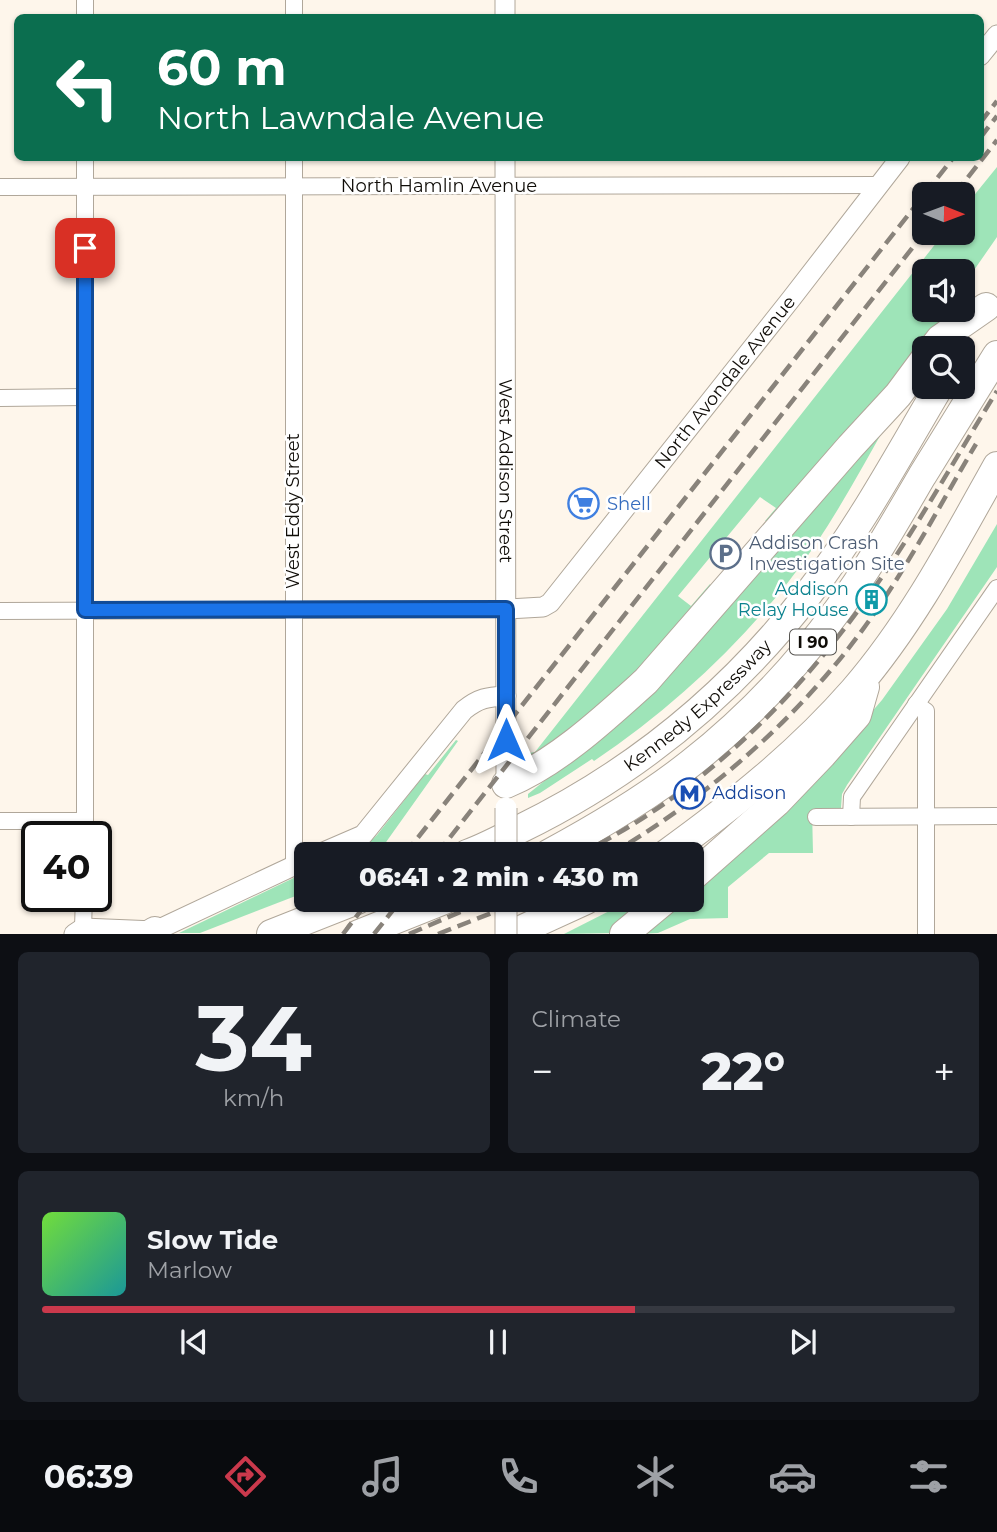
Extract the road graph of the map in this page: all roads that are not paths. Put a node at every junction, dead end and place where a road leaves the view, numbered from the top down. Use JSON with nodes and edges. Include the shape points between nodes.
{"nodes":[{"id":1,"x":997,"y":34,"type":"edge"},
{"id":2,"x":984,"y":51,"type":"edge"},
{"id":3,"x":85,"y":161,"type":"edge"},
{"id":4,"x":294,"y":161,"type":"edge"},
{"id":5,"x":505,"y":161,"type":"edge"},
{"id":6,"x":898,"y":161,"type":"edge"},
{"id":7,"x":505,"y":185,"type":"junction"},
{"id":8,"x":879,"y":185,"type":"junction"},
{"id":9,"x":294,"y":186,"type":"junction"},
{"id":10,"x":0,"y":187,"type":"edge"},
{"id":11,"x":85,"y":187,"type":"junction"},
{"id":12,"x":992,"y":300,"type":"edge"},
{"id":13,"x":944,"y":336,"type":"edge"},
{"id":14,"x":970,"y":336,"type":"edge"},
{"id":15,"x":997,"y":355,"type":"edge"},
{"id":16,"x":912,"y":376,"type":"edge"},
{"id":17,"x":85,"y":397,"type":"junction"},
{"id":18,"x":0,"y":398,"type":"edge"},
{"id":19,"x":932,"y":399,"type":"edge"},
{"id":20,"x":997,"y":466,"type":"edge"},
{"id":21,"x":996,"y":592,"type":"edge"},
{"id":22,"x":293,"y":609,"type":"junction"},
{"id":23,"x":506,"y":609,"type":"junction"},
{"id":24,"x":85,"y":610,"type":"junction"},
{"id":25,"x":0,"y":611,"type":"edge"},
{"id":26,"x":872,"y":668,"type":"junction"},
{"id":27,"x":506,"y":696,"type":"junction"},
{"id":28,"x":916,"y":704,"type":"junction"},
{"id":29,"x":506,"y":796,"type":"junction"},
{"id":30,"x":926,"y":816,"type":"junction"},
{"id":31,"x":997,"y":816,"type":"edge"},
{"id":32,"x":816,"y":817,"type":"dead end"},
{"id":33,"x":852,"y":817,"type":"junction"},
{"id":34,"x":0,"y":821,"type":"edge"},
{"id":35,"x":85,"y":821,"type":"edge"},
{"id":36,"x":21,"y":823,"type":"edge"},
{"id":37,"x":299,"y":842,"type":"edge"},
{"id":38,"x":347,"y":842,"type":"edge"},
{"id":39,"x":493,"y":842,"type":"edge"},
{"id":40,"x":506,"y":842,"type":"edge"},
{"id":41,"x":568,"y":842,"type":"edge"},
{"id":42,"x":683,"y":842,"type":"edge"},
{"id":43,"x":294,"y":865,"type":"edge"},
{"id":44,"x":704,"y":867,"type":"edge"},
{"id":45,"x":82,"y":912,"type":"edge"},
{"id":46,"x":326,"y":912,"type":"edge"},
{"id":47,"x":413,"y":912,"type":"edge"},
{"id":48,"x":507,"y":912,"type":"edge"},
{"id":49,"x":558,"y":912,"type":"edge"},
{"id":50,"x":650,"y":912,"type":"edge"},
{"id":51,"x":79,"y":931,"type":"edge"},
{"id":52,"x":153,"y":932,"type":"edge"},
{"id":53,"x":271,"y":933,"type":"edge"},
{"id":54,"x":359,"y":933,"type":"edge"},
{"id":55,"x":509,"y":933,"type":"edge"},
{"id":56,"x":625,"y":933,"type":"edge"},
{"id":57,"x":926,"y":933,"type":"edge"}],
"edges":[{"from":1,"to":2,"type":"street"},
{"from":3,"to":11,"type":"street"},
{"from":4,"to":9,"type":"street","name":"West Eddy Street"},
{"from":5,"to":7,"type":"street","name":"West Addison Street"},
{"from":6,"to":8,"type":"street","name":"North Avondale Avenue"},
{"from":7,"to":8,"type":"street","name":"North Hamlin Avenue"},
{"from":7,"to":9,"type":"street","name":"North Hamlin Avenue"},
{"from":7,"to":23,"type":"street","name":"West Addison Street"},
{"from":8,"to":23,"type":"street","name":"North Avondale Avenue","via":[[550,603]]},
{"from":9,"to":11,"type":"street","name":"North Hamlin Avenue"},
{"from":9,"to":22,"type":"street","name":"West Eddy Street"},
{"from":10,"to":11,"type":"street","name":"North Hamlin Avenue"},
{"from":11,"to":17,"type":"street"},
{"from":12,"to":13,"type":"highway"},
{"from":12,"to":14,"type":"highway"},
{"from":15,"to":41,"type":"highway","number":"I 90","via":[[870,564],[804,652],[732,728],[691,762]]},
{"from":16,"to":29,"type":"highway","via":[[646,681],[554,759],[524,776]]},
{"from":17,"to":18,"type":"street"},
{"from":17,"to":24,"type":"street"},
{"from":19,"to":39,"type":"highway","name":"Kennedy Expressway","number":"I 90","via":[[831,561],[741,671],[674,733],[589,792]]},
{"from":20,"to":26,"type":"highway","via":[[919,602]]},
{"from":21,"to":28,"type":"street"},
{"from":22,"to":23,"type":"street"},
{"from":22,"to":24,"type":"street"},
{"from":22,"to":37,"type":"street","name":"West Eddy Street"},
{"from":23,"to":27,"type":"street","name":"West Addison Street"},
{"from":24,"to":25,"type":"street"},
{"from":24,"to":35,"type":"street"},
{"from":26,"to":42,"type":"highway","via":[[773,771]]},
{"from":26,"to":44,"type":"highway","via":[[857,715],[777,802]]},
{"from":27,"to":29,"type":"street","name":"West Addison Street"},
{"from":27,"to":38,"type":"street","via":[[487,697],[464,710],[363,835]]},
{"from":28,"to":30,"type":"street","via":[[926,711]]},
{"from":28,"to":33,"type":"street","via":[[852,797]]},
{"from":29,"to":40,"type":"main road","name":"West Addison Street","bridge":true},
{"from":30,"to":31,"type":"street"},
{"from":30,"to":33,"type":"street"},
{"from":30,"to":57,"type":"street"},
{"from":32,"to":33,"type":"street"},
{"from":34,"to":36,"type":"street"},
{"from":43,"to":52,"type":"street"},
{"from":45,"to":51,"type":"street"},
{"from":46,"to":53,"type":"highway"},
{"from":47,"to":54,"type":"highway"},
{"from":48,"to":55,"type":"main road","bridge":true},
{"from":49,"to":55,"type":"highway"},
{"from":50,"to":56,"type":"highway"},
{"from":51,"to":52,"type":"street"}]}
